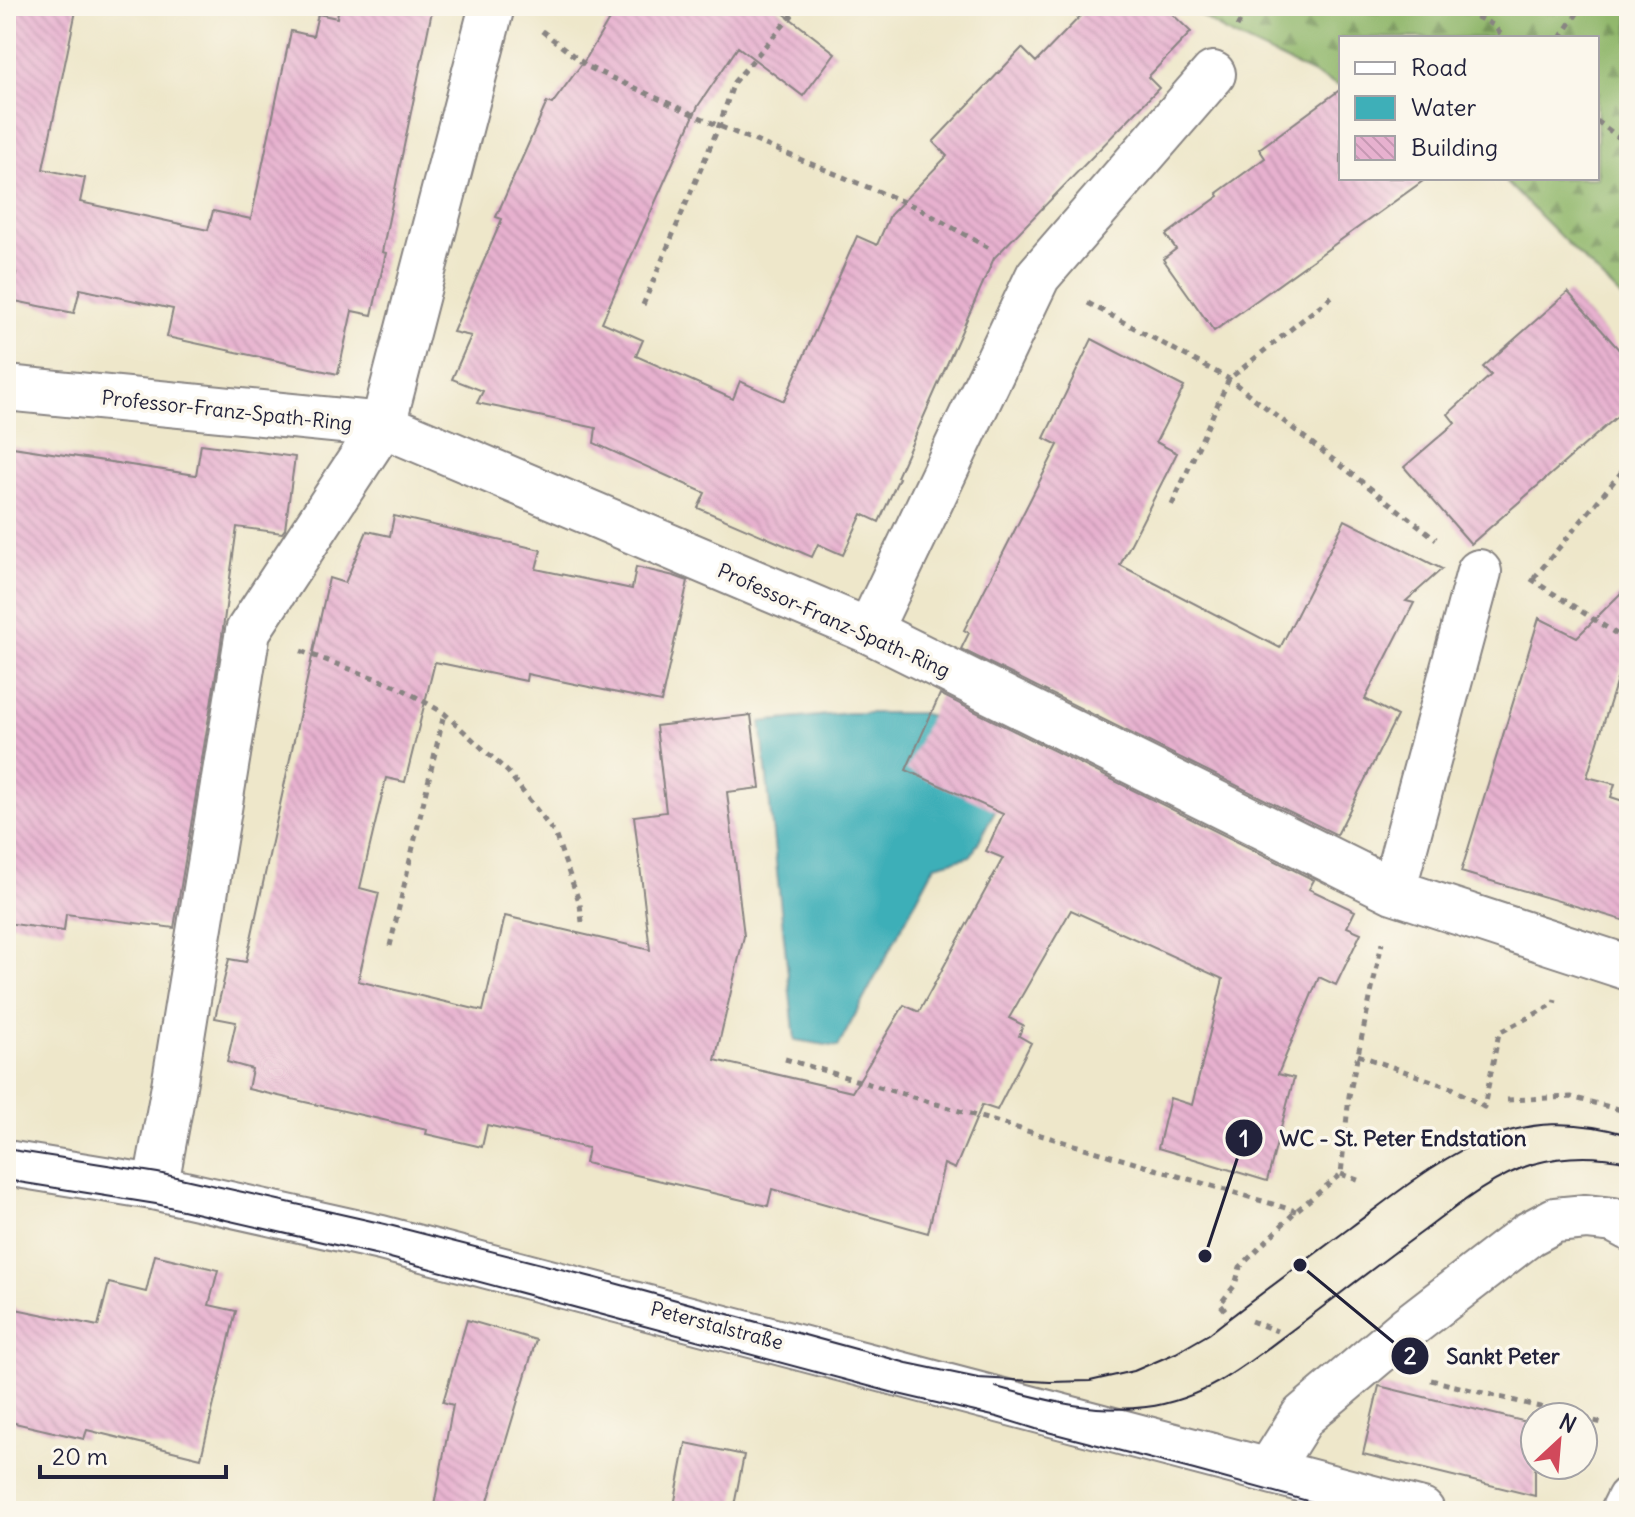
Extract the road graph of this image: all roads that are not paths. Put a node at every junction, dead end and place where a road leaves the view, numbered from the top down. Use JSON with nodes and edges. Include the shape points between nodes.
{"nodes":[{"id":1,"x":492,"y":6,"type":"edge"},
{"id":2,"x":1213,"y":74,"type":"dead end"},
{"id":3,"x":6,"y":388,"type":"edge"},
{"id":4,"x":383,"y":425,"type":"junction"},
{"id":5,"x":1479,"y":572,"type":"dead end"},
{"id":6,"x":869,"y":631,"type":"junction"},
{"id":7,"x":1393,"y":891,"type":"junction"},
{"id":8,"x":1629,"y":968,"type":"edge"},
{"id":9,"x":6,"y":1163,"type":"edge"},
{"id":10,"x":153,"y":1187,"type":"junction"},
{"id":11,"x":1629,"y":1228,"type":"edge"},
{"id":12,"x":1269,"y":1470,"type":"junction"},
{"id":13,"x":1629,"y":1499,"type":"edge"},
{"id":14,"x":1422,"y":1511,"type":"edge"},
{"id":15,"x":1623,"y":1511,"type":"edge"}],
"edges":[{"from":1,"to":4,"type":"street"},
{"from":2,"to":6,"type":"street","via":[[1038,276]]},
{"from":3,"to":4,"type":"street","name":"Professor-Franz-Spath-Ring"},
{"from":4,"to":6,"type":"street","name":"Professor-Franz-Spath-Ring"},
{"from":4,"to":10,"type":"street","via":[[248,631]]},
{"from":5,"to":7,"type":"street"},
{"from":6,"to":7,"type":"street","name":"Professor-Franz-Spath-Ring"},
{"from":7,"to":8,"type":"street","name":"Professor-Franz-Spath-Ring"},
{"from":9,"to":10,"type":"street","name":"Peterstalstraße"},
{"from":10,"to":12,"type":"street","name":"Peterstalstraße","via":[[381,1238]]},
{"from":11,"to":12,"type":"street","via":[[1614,1220],[1586,1217],[1555,1220],[1529,1234],[1303,1416]]},
{"from":12,"to":14,"type":"street","name":"Peterstalstraße"},
{"from":13,"to":15,"type":"street"}]}
